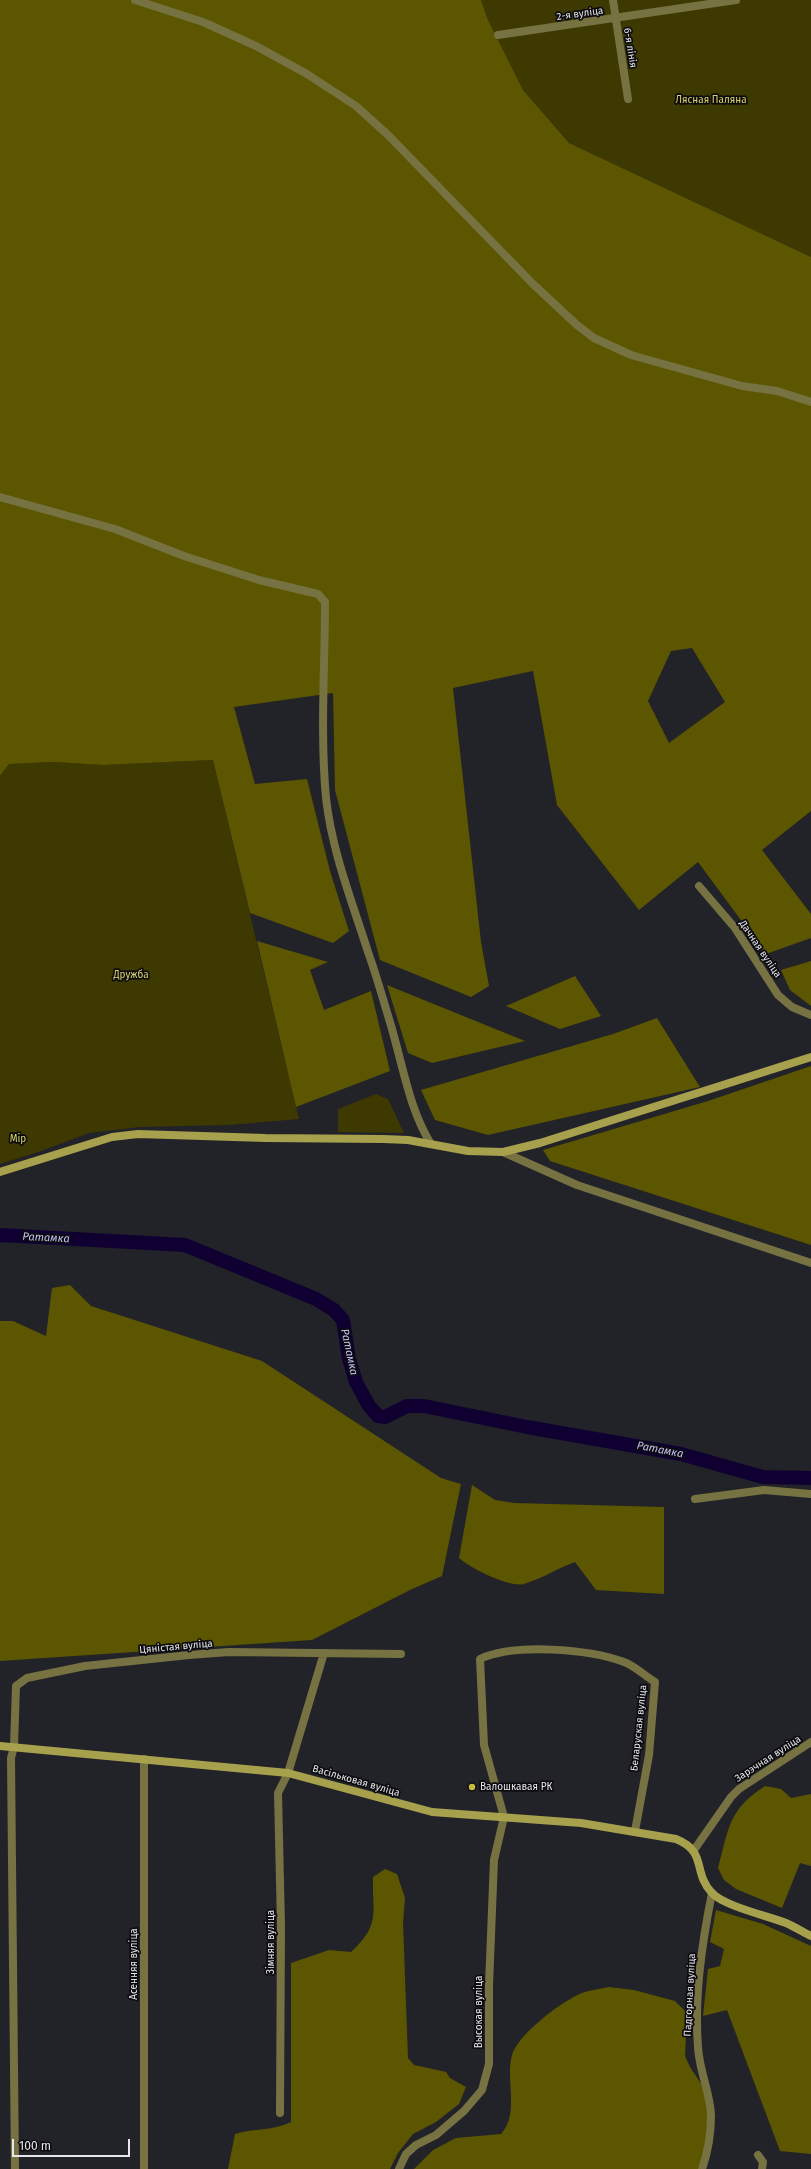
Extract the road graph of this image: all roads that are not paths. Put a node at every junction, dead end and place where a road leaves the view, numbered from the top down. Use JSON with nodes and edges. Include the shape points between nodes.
{"nodes":[{"id":1,"x":135,"y":0,"type":"edge"},
{"id":2,"x":613,"y":0,"type":"edge"},
{"id":3,"x":736,"y":0,"type":"edge"},
{"id":4,"x":615,"y":19,"type":"junction"},
{"id":5,"x":498,"y":35,"type":"dead end"},
{"id":6,"x":628,"y":99,"type":"dead end"},
{"id":7,"x":811,"y":402,"type":"edge"},
{"id":8,"x":0,"y":497,"type":"edge"},
{"id":9,"x":700,"y":886,"type":"dead end"},
{"id":10,"x":811,"y":1015,"type":"edge"},
{"id":11,"x":811,"y":1057,"type":"edge"},
{"id":12,"x":431,"y":1144,"type":"junction"},
{"id":13,"x":503,"y":1152,"type":"junction"},
{"id":14,"x":0,"y":1172,"type":"edge"},
{"id":15,"x":811,"y":1263,"type":"edge"},
{"id":16,"x":811,"y":1494,"type":"edge"},
{"id":17,"x":696,"y":1499,"type":"dead end"},
{"id":18,"x":324,"y":1653,"type":"junction"},
{"id":19,"x":401,"y":1654,"type":"dead end"},
{"id":20,"x":811,"y":1742,"type":"edge"},
{"id":21,"x":0,"y":1746,"type":"edge"},
{"id":22,"x":14,"y":1746,"type":"junction"},
{"id":23,"x":144,"y":1759,"type":"junction"},
{"id":24,"x":288,"y":1772,"type":"junction"},
{"id":25,"x":504,"y":1817,"type":"junction"},
{"id":26,"x":635,"y":1832,"type":"junction"},
{"id":27,"x":695,"y":1854,"type":"junction"},
{"id":28,"x":712,"y":1893,"type":"junction"},
{"id":29,"x":811,"y":1936,"type":"edge"},
{"id":30,"x":280,"y":2113,"type":"dead end"},
{"id":31,"x":758,"y":2155,"type":"dead end"},
{"id":32,"x":15,"y":2169,"type":"edge"},
{"id":33,"x":144,"y":2169,"type":"edge"},
{"id":34,"x":399,"y":2169,"type":"edge"},
{"id":35,"x":702,"y":2169,"type":"edge"},
{"id":36,"x":762,"y":2169,"type":"edge"}],
"edges":[{"from":1,"to":7,"type":"street","via":[[203,22],[256,46],[307,74],[356,106],[388,135],[532,284],[594,338],[631,355],[742,386],[777,391]]},
{"from":2,"to":4,"type":"street","name":"6-я лінія"},
{"from":3,"to":4,"type":"street","name":"2-я вуліца"},
{"from":4,"to":5,"type":"street","name":"2-я вуліца"},
{"from":4,"to":6,"type":"street","name":"6-я лінія"},
{"from":8,"to":12,"type":"street","via":[[115,529],[184,556],[259,580],[318,594],[325,602],[323,721],[326,799],[334,844],[403,1072],[421,1125]]},
{"from":9,"to":10,"type":"street","name":"Дачная вуліца","via":[[735,928],[778,995],[792,1007]]},
{"from":11,"to":13,"type":"street","via":[[540,1143]]},
{"from":12,"to":13,"type":"street","via":[[468,1151]]},
{"from":12,"to":14,"type":"street","via":[[383,1139],[138,1134],[112,1137]]},
{"from":13,"to":15,"type":"street","via":[[578,1185]]},
{"from":16,"to":17,"type":"street","via":[[764,1490]]},
{"from":18,"to":19,"type":"street","name":"Цяністая вуліца"},
{"from":18,"to":22,"type":"street","name":"Цяністая вуліца","via":[[230,1652],[189,1655],[85,1666],[27,1678],[16,1686]]},
{"from":18,"to":24,"type":"street","name":"Зімняя вуліца"},
{"from":20,"to":27,"type":"street","name":"Зарэчная вуліца","via":[[739,1789],[731,1797]]},
{"from":21,"to":22,"type":"street","name":"Васільковая вуліца"},
{"from":22,"to":23,"type":"street","name":"Васільковая вуліца"},
{"from":22,"to":32,"type":"street","via":[[11,1758]]},
{"from":23,"to":24,"type":"street","name":"Васільковая вуліца"},
{"from":23,"to":33,"type":"street","name":"Асенняя вуліца"},
{"from":24,"to":25,"type":"street","name":"Васільковая вуліца","via":[[432,1812]]},
{"from":24,"to":30,"type":"street","name":"Зімняя вуліца","via":[[278,1793],[281,1926]]},
{"from":25,"to":26,"type":"street","name":"Васільковая вуліца","via":[[581,1823]]},
{"from":25,"to":26,"type":"street","name":"Беларуская вуліца","via":[[484,1745],[480,1659],[494,1653],[532,1649],[583,1652],[625,1662],[655,1682],[649,1755]]},
{"from":25,"to":34,"type":"street","name":"Высокая вуліца","via":[[494,1860],[489,2064],[482,2090],[464,2111],[436,2135],[416,2145],[406,2154]]},
{"from":26,"to":27,"type":"street","name":"Васільковая вуліца","via":[[676,1839],[688,1844]]},
{"from":27,"to":28,"type":"street","via":[[702,1877]]},
{"from":28,"to":29,"type":"street","via":[[725,1902],[788,1924]]},
{"from":28,"to":35,"type":"street","name":"Падгорная вуліца","via":[[702,1956],[698,2012],[698,2048],[711,2115],[708,2152]]},
{"from":31,"to":36,"type":"street"}]}
